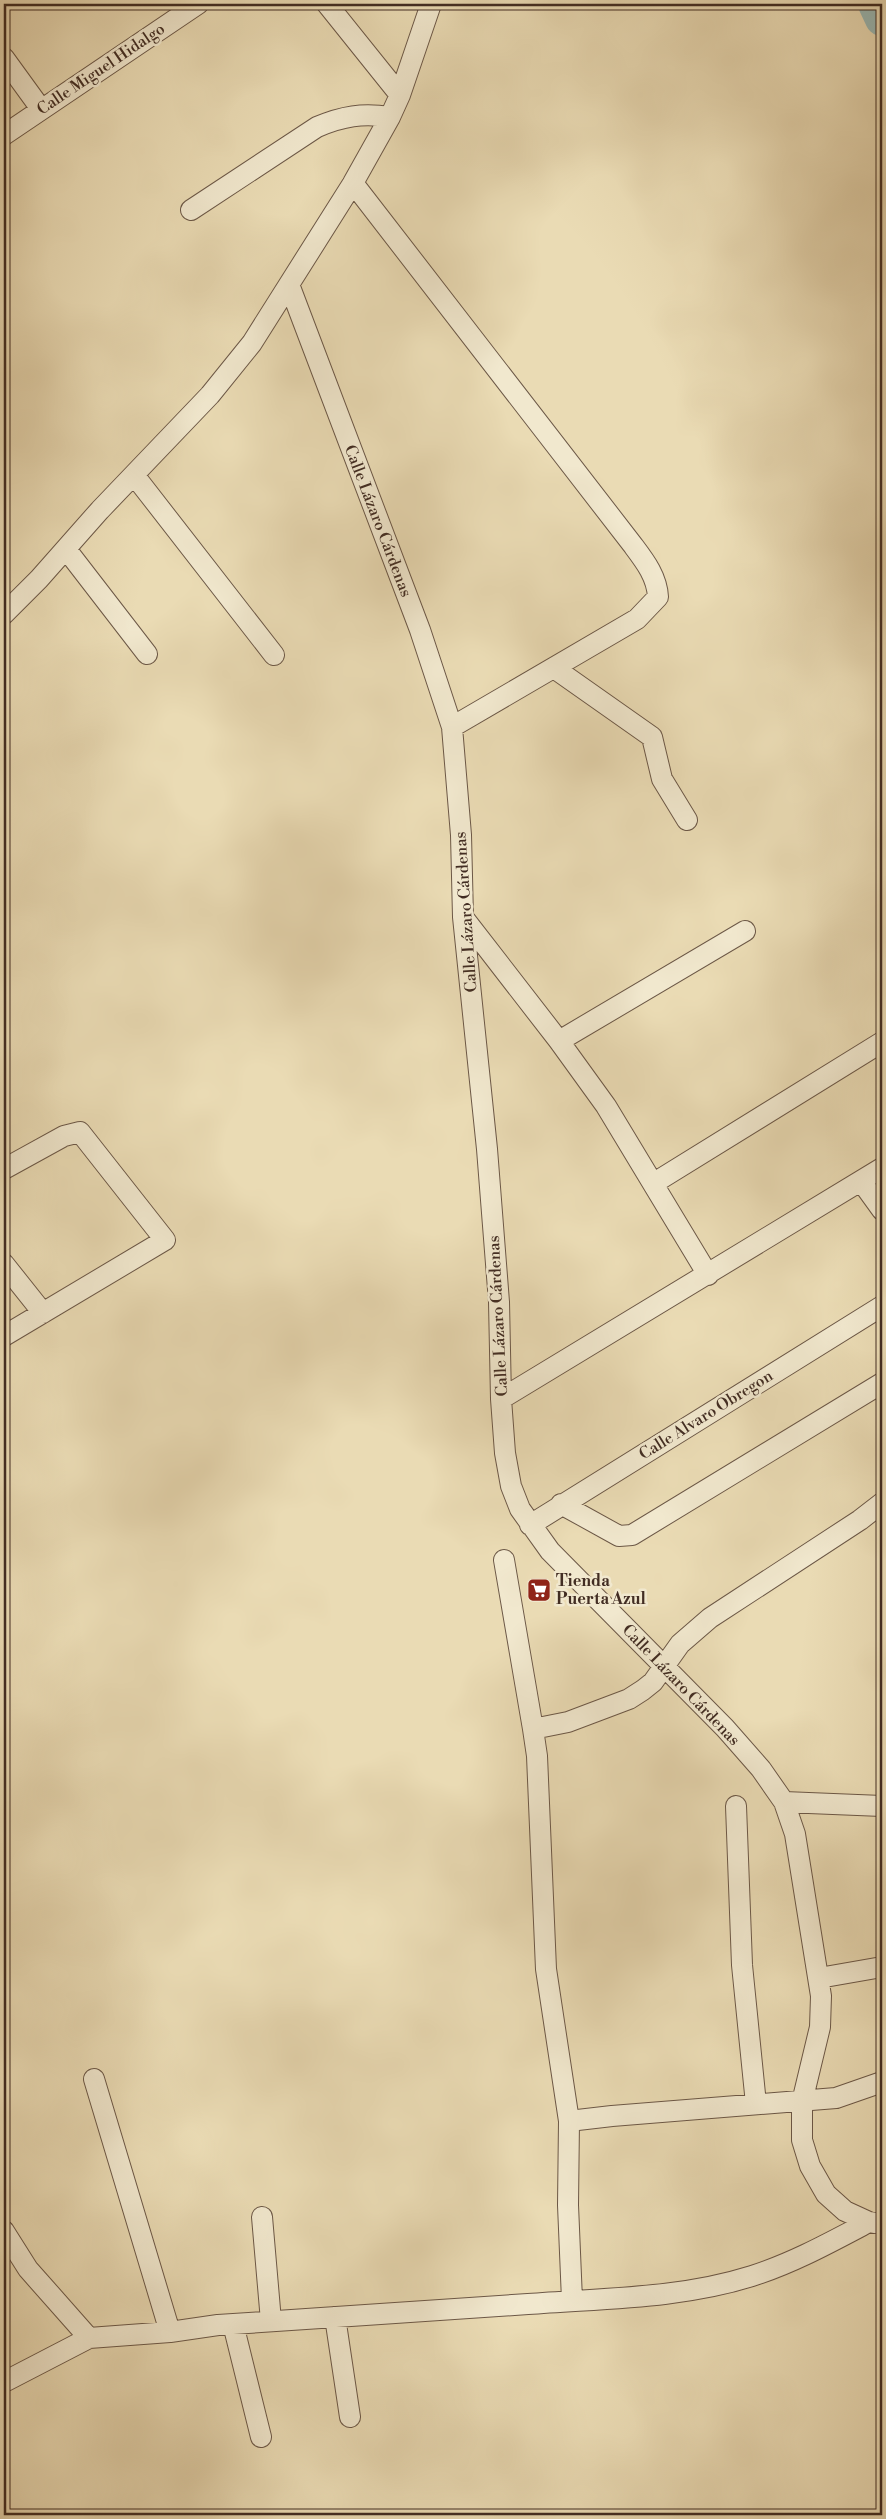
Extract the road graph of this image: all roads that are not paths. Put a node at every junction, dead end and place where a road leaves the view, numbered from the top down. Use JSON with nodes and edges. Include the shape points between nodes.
{"nodes":[{"id":1,"x":198,"y":4,"type":"edge"},
{"id":2,"x":327,"y":4,"type":"edge"},
{"id":3,"x":431,"y":4,"type":"edge"},
{"id":4,"x":4,"y":58,"type":"edge"},
{"id":5,"x":400,"y":96,"type":"junction"},
{"id":6,"x":41,"y":108,"type":"junction"},
{"id":7,"x":390,"y":117,"type":"junction"},
{"id":8,"x":4,"y":135,"type":"edge"},
{"id":9,"x":353,"y":183,"type":"junction"},
{"id":10,"x":191,"y":210,"type":"dead end"},
{"id":11,"x":290,"y":287,"type":"junction"},
{"id":12,"x":134,"y":475,"type":"junction"},
{"id":13,"x":66,"y":548,"type":"junction"},
{"id":14,"x":4,"y":614,"type":"edge"},
{"id":15,"x":148,"y":654,"type":"dead end"},
{"id":16,"x":274,"y":655,"type":"dead end"},
{"id":17,"x":554,"y":668,"type":"junction"},
{"id":18,"x":452,"y":727,"type":"junction"},
{"id":19,"x":687,"y":820,"type":"dead end"},
{"id":20,"x":463,"y":917,"type":"junction"},
{"id":21,"x":745,"y":931,"type":"dead end"},
{"id":22,"x":559,"y":1041,"type":"junction"},
{"id":23,"x":882,"y":1042,"type":"edge"},
{"id":24,"x":882,"y":1168,"type":"edge"},
{"id":25,"x":4,"y":1169,"type":"edge"},
{"id":26,"x":861,"y":1181,"type":"junction"},
{"id":27,"x":654,"y":1183,"type":"junction"},
{"id":28,"x":882,"y":1210,"type":"edge"},
{"id":29,"x":4,"y":1264,"type":"edge"},
{"id":30,"x":708,"y":1275,"type":"junction"},
{"id":31,"x":882,"y":1306,"type":"edge"},
{"id":32,"x":43,"y":1313,"type":"junction"},
{"id":33,"x":4,"y":1336,"type":"edge"},
{"id":34,"x":882,"y":1383,"type":"edge"},
{"id":35,"x":502,"y":1399,"type":"junction"},
{"id":36,"x":561,"y":1504,"type":"junction"},
{"id":37,"x":882,"y":1504,"type":"edge"},
{"id":38,"x":530,"y":1525,"type":"junction"},
{"id":39,"x":504,"y":1560,"type":"dead end"},
{"id":40,"x":664,"y":1667,"type":"junction"},
{"id":41,"x":533,"y":1729,"type":"junction"},
{"id":42,"x":784,"y":1802,"type":"junction"},
{"id":43,"x":736,"y":1806,"type":"dead end"},
{"id":44,"x":882,"y":1806,"type":"edge"},
{"id":45,"x":882,"y":1967,"type":"edge"},
{"id":46,"x":819,"y":1978,"type":"junction"},
{"id":47,"x":94,"y":2079,"type":"dead end"},
{"id":48,"x":882,"y":2082,"type":"edge"},
{"id":49,"x":802,"y":2102,"type":"junction"},
{"id":50,"x":756,"y":2104,"type":"junction"},
{"id":51,"x":569,"y":2122,"type":"junction"},
{"id":52,"x":262,"y":2217,"type":"dead end"},
{"id":53,"x":876,"y":2223,"type":"edge"},
{"id":54,"x":4,"y":2231,"type":"edge"},
{"id":55,"x":572,"y":2300,"type":"junction"},
{"id":56,"x":335,"y":2317,"type":"junction"},
{"id":57,"x":271,"y":2321,"type":"junction"},
{"id":58,"x":234,"y":2324,"type":"junction"},
{"id":59,"x":170,"y":2332,"type":"junction"},
{"id":60,"x":90,"y":2338,"type":"junction"},
{"id":61,"x":4,"y":2382,"type":"edge"},
{"id":62,"x":350,"y":2417,"type":"dead end"},
{"id":63,"x":261,"y":2438,"type":"dead end"}],
"edges":[{"from":1,"to":6,"type":"street","name":"Calle Miguel Hidalgo"},
{"from":2,"to":5,"type":"street"},
{"from":3,"to":5,"type":"street"},
{"from":4,"to":6,"type":"street"},
{"from":5,"to":7,"type":"street"},
{"from":6,"to":8,"type":"street","name":"Calle Miguel Hidalgo"},
{"from":7,"to":9,"type":"street"},
{"from":7,"to":10,"type":"street","via":[[354,115],[317,127]]},
{"from":9,"to":11,"type":"street"},
{"from":9,"to":17,"type":"street","via":[[632,544],[649,568],[657,587],[658,598],[637,619]]},
{"from":11,"to":12,"type":"street","via":[[252,343],[210,395]]},
{"from":11,"to":18,"type":"street","name":"Calle Lázaro Cárdenas","via":[[420,630]]},
{"from":12,"to":13,"type":"street"},
{"from":12,"to":16,"type":"street"},
{"from":13,"to":14,"type":"street"},
{"from":13,"to":15,"type":"street"},
{"from":17,"to":18,"type":"street"},
{"from":17,"to":19,"type":"street","via":[[652,737],[662,779]]},
{"from":18,"to":20,"type":"street","name":"Calle Lázaro Cárdenas","via":[[461,835]]},
{"from":20,"to":22,"type":"street"},
{"from":20,"to":35,"type":"street","name":"Calle Lázaro Cárdenas","via":[[487,1149],[499,1302]]},
{"from":21,"to":22,"type":"street"},
{"from":22,"to":27,"type":"street","via":[[606,1106]]},
{"from":23,"to":27,"type":"street"},
{"from":24,"to":26,"type":"street"},
{"from":25,"to":32,"type":"street","via":[[64,1136],[80,1132],[165,1240]]},
{"from":26,"to":28,"type":"street"},
{"from":26,"to":30,"type":"street"},
{"from":27,"to":30,"type":"street"},
{"from":29,"to":32,"type":"street"},
{"from":30,"to":35,"type":"street"},
{"from":31,"to":36,"type":"street","name":"Calle Alvaro Obregon"},
{"from":32,"to":33,"type":"street"},
{"from":34,"to":36,"type":"street","via":[[632,1534],[619,1536]]},
{"from":35,"to":38,"type":"street","name":"Calle Lázaro Cárdenas","via":[[505,1453],[511,1486]]},
{"from":36,"to":38,"type":"street","name":"Calle Alvaro Obregon"},
{"from":37,"to":40,"type":"street","via":[[710,1618],[680,1644]]},
{"from":38,"to":40,"type":"street","name":"Calle Lázaro Cárdenas","via":[[550,1552]]},
{"from":39,"to":41,"type":"street"},
{"from":40,"to":41,"type":"street","via":[[653,1682],[628,1699],[568,1722]]},
{"from":40,"to":42,"type":"street","name":"Calle Lázaro Cárdenas","via":[[725,1728]]},
{"from":41,"to":51,"type":"street","via":[[537,1756],[546,1969]]},
{"from":42,"to":44,"type":"street"},
{"from":42,"to":46,"type":"street","name":"Calle Lázaro Cárdenas","via":[[795,1834]]},
{"from":43,"to":50,"type":"street","via":[[742,1965]]},
{"from":45,"to":46,"type":"street"},
{"from":46,"to":49,"type":"street","name":"Calle Lázaro Cárdenas","via":[[820,2027]]},
{"from":47,"to":59,"type":"street"},
{"from":48,"to":49,"type":"street","via":[[836,2098]]},
{"from":49,"to":50,"type":"street"},
{"from":49,"to":53,"type":"street","name":"Calle Lázaro Cárdenas","via":[[802,2140],[810,2166],[826,2194],[845,2211]]},
{"from":50,"to":51,"type":"street"},
{"from":51,"to":55,"type":"street"},
{"from":52,"to":57,"type":"street"},
{"from":53,"to":55,"type":"street","via":[[753,2276],[644,2298]]},
{"from":54,"to":60,"type":"street","via":[[28,2269]]},
{"from":55,"to":56,"type":"street"},
{"from":56,"to":57,"type":"street"},
{"from":56,"to":62,"type":"street"},
{"from":57,"to":58,"type":"street"},
{"from":58,"to":59,"type":"street"},
{"from":58,"to":63,"type":"street"},
{"from":59,"to":60,"type":"street"},
{"from":60,"to":61,"type":"street"}]}
